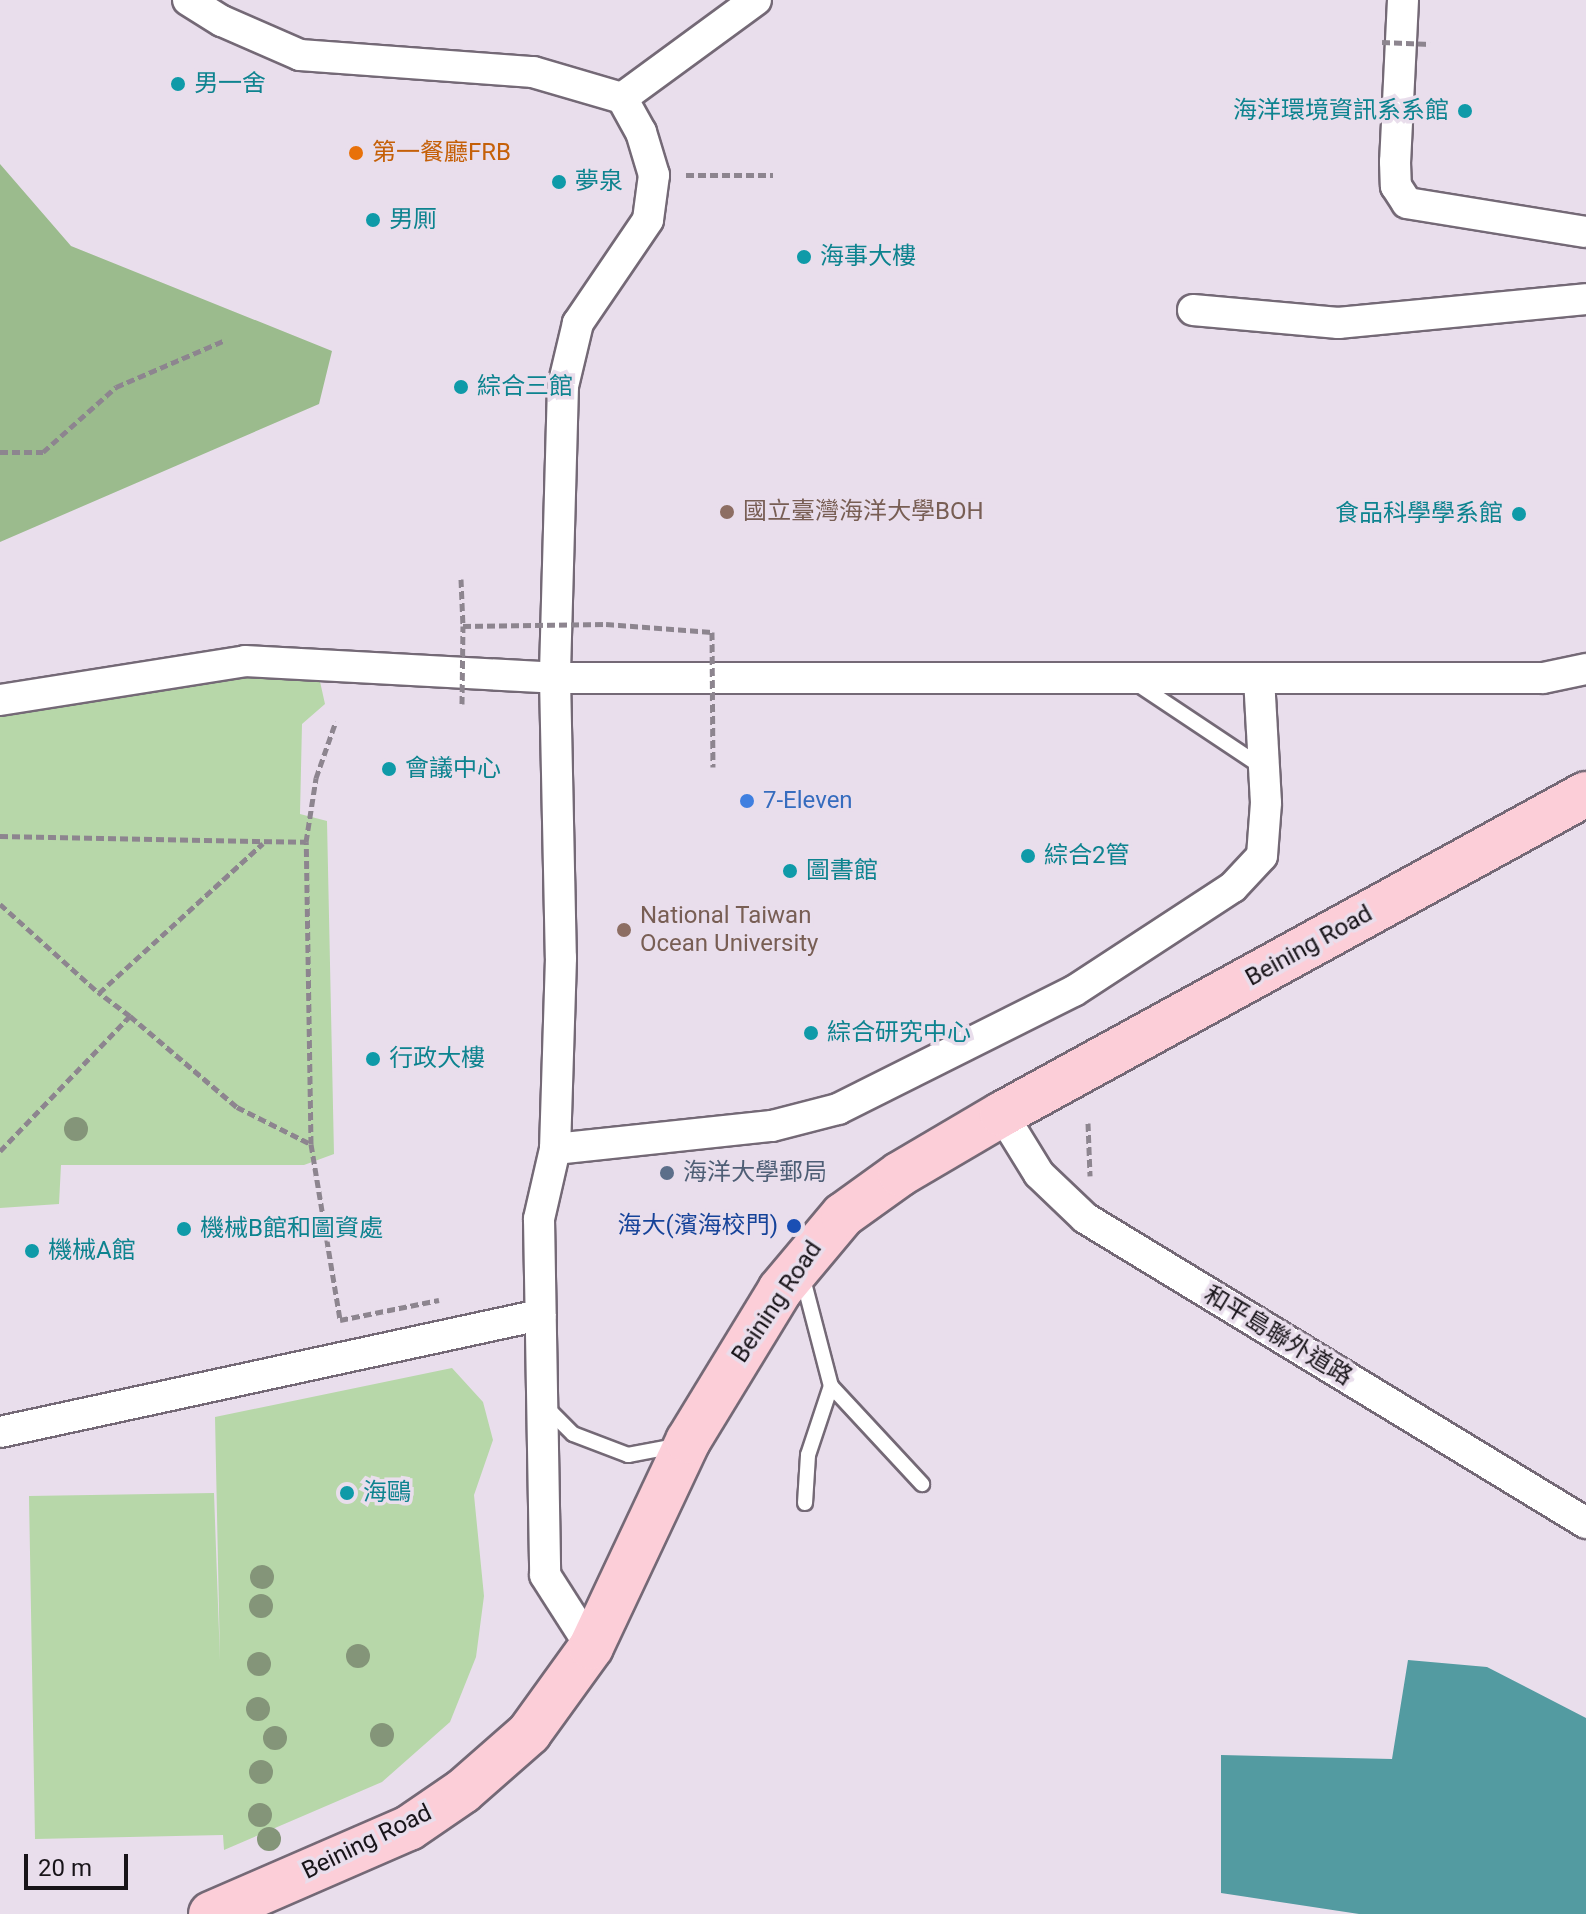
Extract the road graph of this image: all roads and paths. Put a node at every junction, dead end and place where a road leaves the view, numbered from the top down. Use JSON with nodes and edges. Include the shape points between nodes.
{"nodes":[{"id":1,"x":188,"y":0,"type":"edge"},
{"id":2,"x":756,"y":0,"type":"edge"},
{"id":3,"x":1403,"y":0,"type":"edge"},
{"id":4,"x":1382,"y":42,"type":"dead end"},
{"id":5,"x":1430,"y":44,"type":"dead end"},
{"id":6,"x":622,"y":98,"type":"junction"},
{"id":7,"x":654,"y":175,"type":"junction"},
{"id":8,"x":773,"y":175,"type":"dead end"},
{"id":9,"x":1586,"y":232,"type":"edge"},
{"id":10,"x":1586,"y":299,"type":"edge"},
{"id":11,"x":1193,"y":310,"type":"dead end"},
{"id":12,"x":225,"y":340,"type":"dead end"},
{"id":13,"x":0,"y":452,"type":"edge"},
{"id":14,"x":461,"y":579,"type":"dead end"},
{"id":15,"x":463,"y":626,"type":"junction"},
{"id":16,"x":1586,"y":669,"type":"edge"},
{"id":17,"x":555,"y":678,"type":"junction"},
{"id":18,"x":1128,"y":678,"type":"junction"},
{"id":19,"x":1259,"y":678,"type":"junction"},
{"id":20,"x":0,"y":700,"type":"edge"},
{"id":21,"x":462,"y":704,"type":"dead end"},
{"id":22,"x":336,"y":721,"type":"dead end"},
{"id":23,"x":713,"y":767,"type":"dead end"},
{"id":24,"x":1262,"y":767,"type":"junction"},
{"id":25,"x":1586,"y":794,"type":"edge"},
{"id":26,"x":0,"y":836,"type":"edge"},
{"id":27,"x":306,"y":842,"type":"junction"},
{"id":28,"x":263,"y":843,"type":"junction"},
{"id":29,"x":0,"y":904,"type":"edge"},
{"id":30,"x":99,"y":993,"type":"junction"},
{"id":31,"x":130,"y":1016,"type":"junction"},
{"id":32,"x":1002,"y":1114,"type":"junction"},
{"id":33,"x":311,"y":1144,"type":"junction"},
{"id":34,"x":555,"y":1149,"type":"junction"},
{"id":35,"x":0,"y":1151,"type":"edge"},
{"id":36,"x":799,"y":1263,"type":"junction"},
{"id":37,"x":448,"y":1299,"type":"dead end"},
{"id":38,"x":540,"y":1315,"type":"junction"},
{"id":39,"x":831,"y":1386,"type":"junction"},
{"id":40,"x":541,"y":1400,"type":"junction"},
{"id":41,"x":0,"y":1432,"type":"edge"},
{"id":42,"x":688,"y":1441,"type":"junction"},
{"id":43,"x":922,"y":1484,"type":"dead end"},
{"id":44,"x":805,"y":1503,"type":"dead end"},
{"id":45,"x":1586,"y":1523,"type":"edge"},
{"id":46,"x":591,"y":1647,"type":"junction"},
{"id":47,"x":211,"y":1914,"type":"edge"}],
"edges":[{"from":1,"to":6,"type":"street","via":[[300,55],[533,72]]},
{"from":2,"to":6,"type":"street"},
{"from":3,"to":9,"type":"street","via":[[1395,162],[1396,186],[1407,203]]},
{"from":4,"to":5,"type":"path","bridge":true},
{"from":6,"to":7,"type":"street","via":[[641,132]]},
{"from":7,"to":8,"type":"path"},
{"from":7,"to":17,"type":"street","via":[[648,220],[578,323],[563,386]]},
{"from":10,"to":11,"type":"street","via":[[1338,323]]},
{"from":12,"to":13,"type":"path","via":[[116,387],[43,452]]},
{"from":14,"to":15,"type":"path"},
{"from":15,"to":21,"type":"path","bridge":true},
{"from":15,"to":23,"type":"path","bridge":true,"via":[[606,624],[712,632]]},
{"from":16,"to":19,"type":"street","via":[[1543,678]]},
{"from":17,"to":18,"type":"street"},
{"from":17,"to":20,"type":"street","via":[[245,661]]},
{"from":17,"to":34,"type":"street","via":[[561,958]]},
{"from":18,"to":19,"type":"street"},
{"from":18,"to":24,"type":"lane"},
{"from":19,"to":24,"type":"street"},
{"from":22,"to":27,"type":"path","via":[[316,778]]},
{"from":24,"to":34,"type":"street","via":[[1262,856],[1233,887],[1074,991],[838,1109],[772,1126]]},
{"from":25,"to":32,"type":"main road","name":"Beining Road"},
{"from":26,"to":28,"type":"path"},
{"from":27,"to":28,"type":"path"},
{"from":27,"to":33,"type":"path"},
{"from":28,"to":30,"type":"path"},
{"from":29,"to":30,"type":"path"},
{"from":30,"to":31,"type":"path"},
{"from":31,"to":33,"type":"path","via":[[237,1107]]},
{"from":31,"to":35,"type":"path"},
{"from":32,"to":36,"type":"main road","name":"Beining Road","via":[[869,1195]]},
{"from":32,"to":45,"type":"street","name":"和平島聯外道路","via":[[1039,1174],[1085,1218]]},
{"from":33,"to":37,"type":"path","via":[[340,1320]]},
{"from":34,"to":38,"type":"street","via":[[539,1219]]},
{"from":36,"to":39,"type":"lane"},
{"from":36,"to":42,"type":"main road","name":"Beining Road"},
{"from":38,"to":40,"type":"street"},
{"from":38,"to":41,"type":"street"},
{"from":39,"to":43,"type":"lane"},
{"from":39,"to":44,"type":"lane","via":[[808,1455]]},
{"from":40,"to":42,"type":"lane","via":[[573,1434],[628,1455],[656,1453]]},
{"from":40,"to":46,"type":"street","via":[[545,1575]]},
{"from":42,"to":46,"type":"main road","name":"Beining Road"},
{"from":46,"to":47,"type":"main road","name":"Beining Road","via":[[546,1714],[463,1791],[409,1828]]}]}
